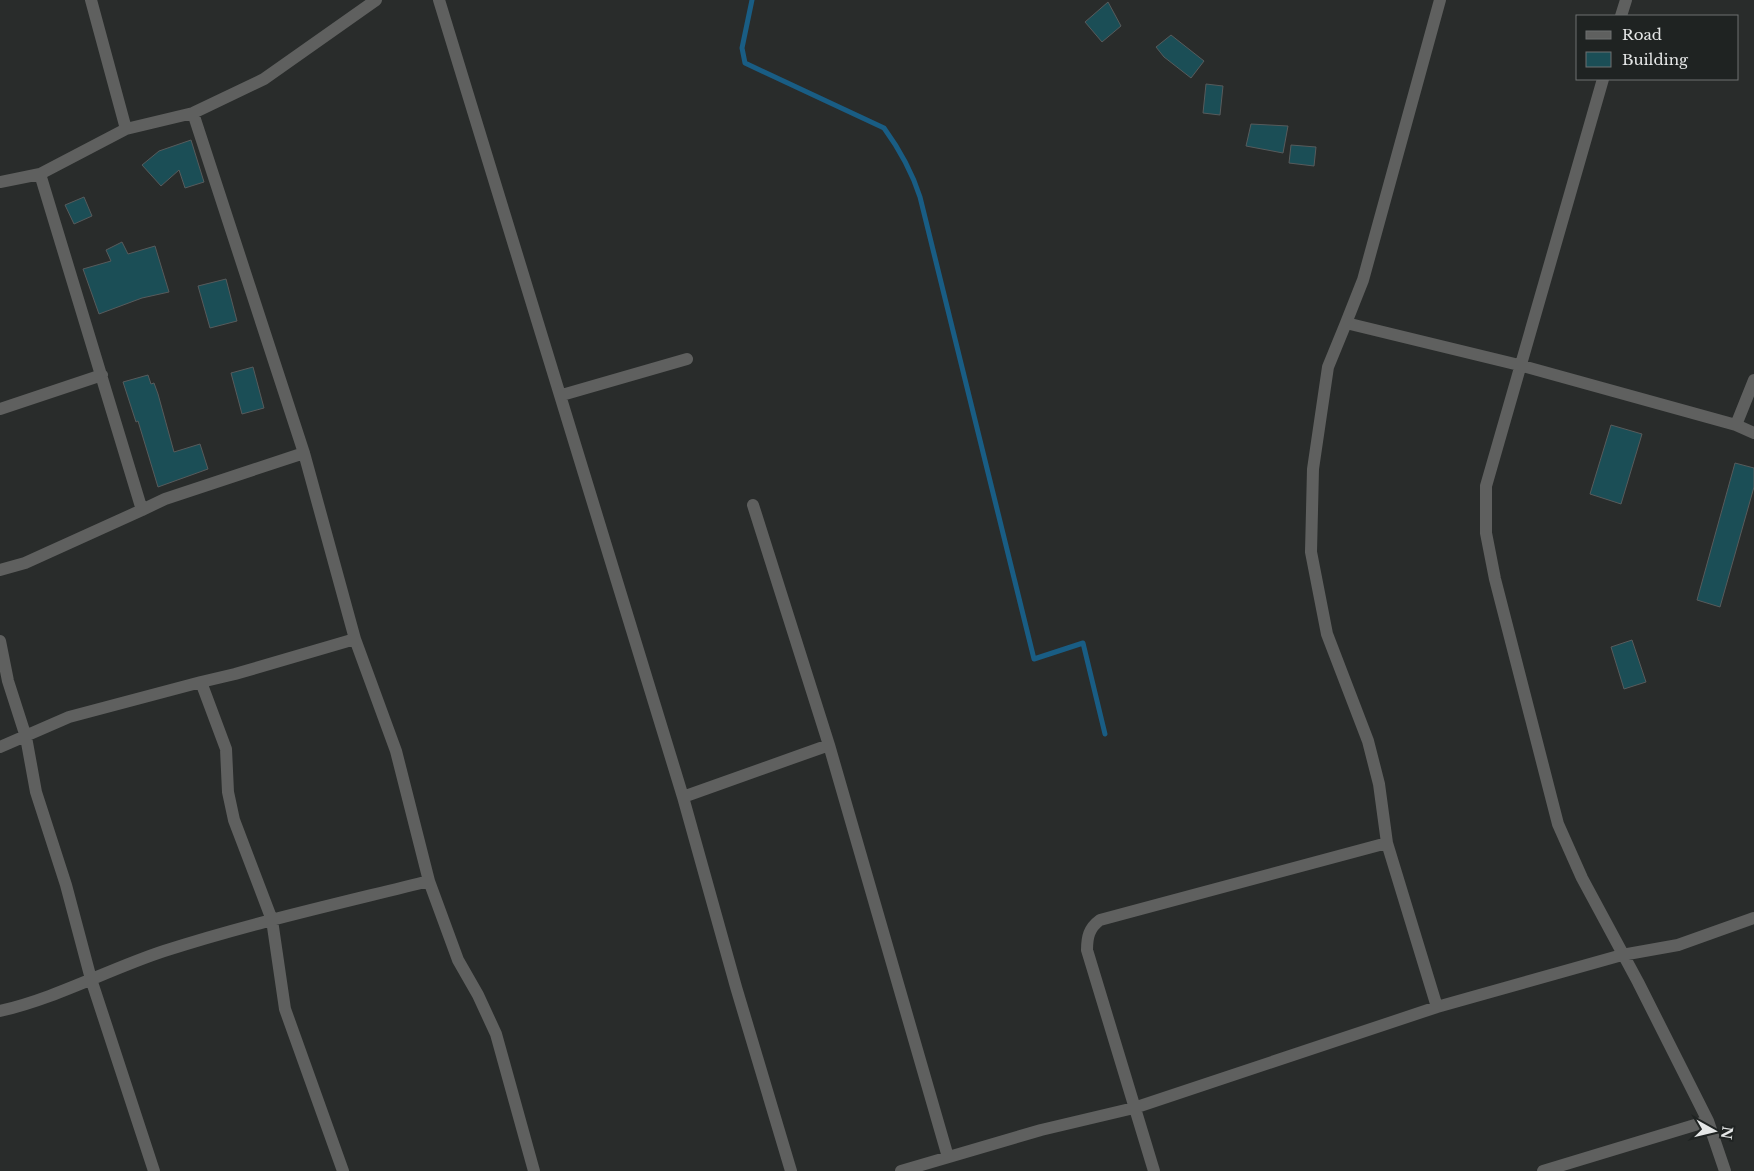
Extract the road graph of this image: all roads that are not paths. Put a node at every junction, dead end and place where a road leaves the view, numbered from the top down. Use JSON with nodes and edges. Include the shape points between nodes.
{"nodes":[{"id":1,"x":91,"y":0,"type":"edge"},
{"id":2,"x":376,"y":0,"type":"edge"},
{"id":3,"x":438,"y":0,"type":"edge"},
{"id":4,"x":1440,"y":0,"type":"edge"},
{"id":5,"x":1626,"y":0,"type":"edge"},
{"id":6,"x":1621,"y":15,"type":"edge"},
{"id":7,"x":1603,"y":80,"type":"edge"},
{"id":8,"x":193,"y":113,"type":"junction"},
{"id":9,"x":126,"y":129,"type":"junction"},
{"id":10,"x":40,"y":174,"type":"junction"},
{"id":11,"x":0,"y":182,"type":"edge"},
{"id":12,"x":1346,"y":323,"type":"junction"},
{"id":13,"x":687,"y":359,"type":"dead end"},
{"id":14,"x":1519,"y":365,"type":"junction"},
{"id":15,"x":102,"y":375,"type":"junction"},
{"id":16,"x":1754,"y":380,"type":"edge"},
{"id":17,"x":562,"y":395,"type":"junction"},
{"id":18,"x":0,"y":409,"type":"edge"},
{"id":19,"x":1736,"y":425,"type":"junction"},
{"id":20,"x":1754,"y":433,"type":"edge"},
{"id":21,"x":304,"y":453,"type":"junction"},
{"id":22,"x":753,"y":505,"type":"dead end"},
{"id":23,"x":142,"y":510,"type":"junction"},
{"id":24,"x":0,"y":570,"type":"edge"},
{"id":25,"x":355,"y":638,"type":"junction"},
{"id":26,"x":0,"y":641,"type":"edge"},
{"id":27,"x":202,"y":682,"type":"junction"},
{"id":28,"x":26,"y":737,"type":"junction"},
{"id":29,"x":829,"y":744,"type":"junction"},
{"id":30,"x":0,"y":747,"type":"edge"},
{"id":31,"x":683,"y":796,"type":"junction"},
{"id":32,"x":1387,"y":843,"type":"junction"},
{"id":33,"x":429,"y":880,"type":"junction"},
{"id":34,"x":1754,"y":918,"type":"edge"},
{"id":35,"x":272,"y":920,"type":"junction"},
{"id":36,"x":1622,"y":955,"type":"junction"},
{"id":37,"x":91,"y":979,"type":"junction"},
{"id":38,"x":1437,"y":1007,"type":"junction"},
{"id":39,"x":0,"y":1011,"type":"edge"},
{"id":40,"x":1134,"y":1108,"type":"junction"},
{"id":41,"x":1708,"y":1120,"type":"junction"},
{"id":42,"x":948,"y":1157,"type":"junction"},
{"id":43,"x":154,"y":1171,"type":"edge"},
{"id":44,"x":343,"y":1171,"type":"edge"},
{"id":45,"x":534,"y":1171,"type":"edge"},
{"id":46,"x":791,"y":1171,"type":"edge"},
{"id":47,"x":901,"y":1171,"type":"edge"},
{"id":48,"x":1154,"y":1171,"type":"edge"},
{"id":49,"x":1543,"y":1171,"type":"edge"},
{"id":50,"x":1724,"y":1171,"type":"edge"}],
"edges":[{"from":1,"to":9,"type":"street"},
{"from":2,"to":8,"type":"street","via":[[264,79]]},
{"from":3,"to":17,"type":"street"},
{"from":4,"to":12,"type":"street","via":[[1363,280]]},
{"from":5,"to":6,"type":"street"},
{"from":7,"to":14,"type":"street"},
{"from":8,"to":9,"type":"street"},
{"from":8,"to":21,"type":"street"},
{"from":9,"to":10,"type":"street"},
{"from":10,"to":11,"type":"street"},
{"from":10,"to":15,"type":"street"},
{"from":12,"to":14,"type":"street"},
{"from":12,"to":32,"type":"street","via":[[1328,367],[1313,469],[1311,552],[1327,634],[1364,732],[1379,784]]},
{"from":13,"to":17,"type":"street"},
{"from":14,"to":19,"type":"street"},
{"from":14,"to":36,"type":"street","via":[[1486,486],[1486,533],[1558,824]]},
{"from":15,"to":18,"type":"street"},
{"from":15,"to":23,"type":"street"},
{"from":16,"to":19,"type":"street"},
{"from":17,"to":31,"type":"street"},
{"from":19,"to":20,"type":"street"},
{"from":21,"to":23,"type":"street","via":[[165,499]]},
{"from":21,"to":25,"type":"street"},
{"from":22,"to":29,"type":"street"},
{"from":23,"to":24,"type":"street","via":[[24,563]]},
{"from":25,"to":27,"type":"street"},
{"from":25,"to":33,"type":"street","via":[[396,751]]},
{"from":26,"to":28,"type":"street","via":[[8,681]]},
{"from":27,"to":28,"type":"street","via":[[69,717]]},
{"from":27,"to":35,"type":"street","via":[[226,749],[228,792],[234,820]]},
{"from":28,"to":30,"type":"street"},
{"from":28,"to":37,"type":"street","via":[[36,792],[66,885]]},
{"from":29,"to":31,"type":"street"},
{"from":29,"to":42,"type":"street"},
{"from":31,"to":46,"type":"street"},
{"from":32,"to":38,"type":"street"},
{"from":32,"to":40,"type":"street","via":[[1109,918],[1094,925],[1089,933],[1087,950]]},
{"from":33,"to":35,"type":"street"},
{"from":33,"to":45,"type":"street","via":[[458,960],[496,1034]]},
{"from":34,"to":36,"type":"street","via":[[1678,944]]},
{"from":35,"to":37,"type":"street","via":[[209,936],[122,965]]},
{"from":35,"to":44,"type":"street","via":[[285,1009]]},
{"from":36,"to":38,"type":"street"},
{"from":36,"to":41,"type":"street"},
{"from":37,"to":39,"type":"street","via":[[22,1006]]},
{"from":37,"to":43,"type":"street"},
{"from":38,"to":40,"type":"street"},
{"from":40,"to":42,"type":"street"},
{"from":40,"to":48,"type":"street"},
{"from":41,"to":49,"type":"street"},
{"from":41,"to":50,"type":"street"},
{"from":42,"to":47,"type":"street"}]}
